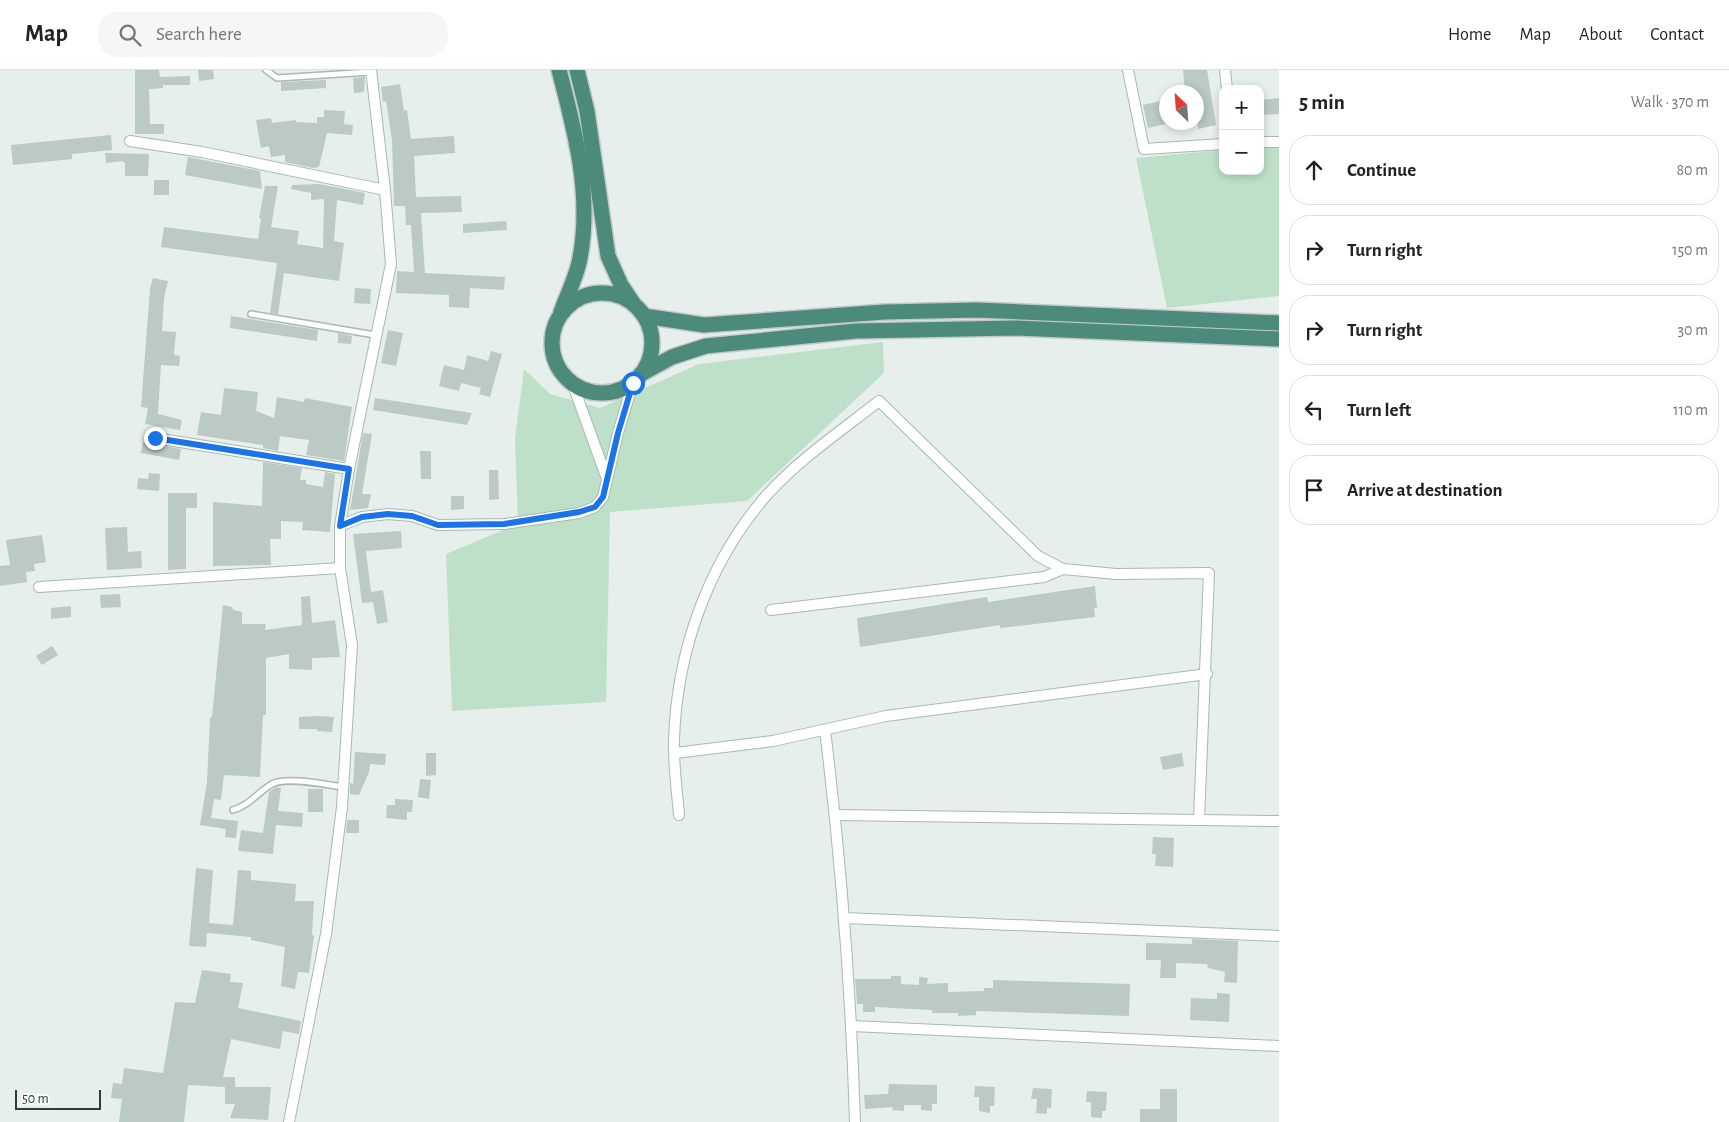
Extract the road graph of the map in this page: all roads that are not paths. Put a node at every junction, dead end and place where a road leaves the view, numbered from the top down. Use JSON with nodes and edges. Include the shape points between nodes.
{"nodes":[{"id":1,"x":266,"y":70,"type":"edge"},
{"id":2,"x":558,"y":70,"type":"edge"},
{"id":3,"x":577,"y":70,"type":"edge"},
{"id":4,"x":1128,"y":70,"type":"edge"},
{"id":5,"x":1225,"y":70,"type":"edge"},
{"id":6,"x":371,"y":71,"type":"edge"},
{"id":7,"x":1227,"y":85,"type":"edge"},
{"id":8,"x":130,"y":141,"type":"dead end"},
{"id":9,"x":1264,"y":142,"type":"edge"},
{"id":10,"x":1279,"y":142,"type":"edge"},
{"id":11,"x":1219,"y":144,"type":"edge"},
{"id":12,"x":386,"y":190,"type":"junction"},
{"id":13,"x":640,"y":311,"type":"junction"},
{"id":14,"x":251,"y":314,"type":"dead end"},
{"id":15,"x":559,"y":316,"type":"junction"},
{"id":16,"x":1279,"y":323,"type":"edge"},
{"id":17,"x":376,"y":335,"type":"junction"},
{"id":18,"x":1279,"y":339,"type":"edge"},
{"id":19,"x":637,"y":379,"type":"junction"},
{"id":20,"x":574,"y":385,"type":"junction"},
{"id":21,"x":155,"y":438,"type":"dead end"},
{"id":22,"x":349,"y":469,"type":"junction"},
{"id":23,"x":607,"y":480,"type":"junction"},
{"id":24,"x":340,"y":526,"type":"junction"},
{"id":25,"x":340,"y":568,"type":"junction"},
{"id":26,"x":1063,"y":569,"type":"junction"},
{"id":27,"x":39,"y":587,"type":"dead end"},
{"id":28,"x":771,"y":610,"type":"dead end"},
{"id":29,"x":1207,"y":674,"type":"junction"},
{"id":30,"x":825,"y":730,"type":"junction"},
{"id":31,"x":675,"y":752,"type":"junction"},
{"id":32,"x":344,"y":787,"type":"junction"},
{"id":33,"x":233,"y":810,"type":"dead end"},
{"id":34,"x":679,"y":815,"type":"dead end"},
{"id":35,"x":835,"y":815,"type":"junction"},
{"id":36,"x":1199,"y":820,"type":"junction"},
{"id":37,"x":1279,"y":821,"type":"edge"},
{"id":38,"x":844,"y":918,"type":"junction"},
{"id":39,"x":1279,"y":936,"type":"edge"},
{"id":40,"x":852,"y":1026,"type":"junction"},
{"id":41,"x":1279,"y":1046,"type":"edge"},
{"id":42,"x":289,"y":1122,"type":"edge"},
{"id":43,"x":855,"y":1122,"type":"edge"}],
"edges":[{"from":1,"to":6,"type":"lane","via":[[277,78]]},
{"from":2,"to":15,"type":"highway","via":[[582,168],[583,207],[580,258]]},
{"from":3,"to":13,"type":"highway","via":[[587,111],[608,256],[621,285]]},
{"from":4,"to":11,"type":"street","via":[[1144,149]]},
{"from":5,"to":7,"type":"street"},
{"from":6,"to":12,"type":"street"},
{"from":8,"to":12,"type":"street","via":[[202,152]]},
{"from":9,"to":10,"type":"street"},
{"from":12,"to":17,"type":"street","via":[[391,264]]},
{"from":13,"to":15,"type":"highway","via":[[624,298],[595,293],[581,297]]},
{"from":13,"to":16,"type":"highway","via":[[704,325],[885,312],[976,310]]},
{"from":13,"to":19,"type":"highway","via":[[650,328],[651,352]]},
{"from":14,"to":17,"type":"lane"},
{"from":15,"to":20,"type":"highway","via":[[551,346],[554,361],[562,375]]},
{"from":17,"to":22,"type":"street"},
{"from":18,"to":19,"type":"highway","via":[[1015,328],[856,331],[706,346],[672,357]]},
{"from":19,"to":20,"type":"highway","via":[[619,391],[603,394],[588,392]]},
{"from":19,"to":23,"type":"street","via":[[618,433]]},
{"from":20,"to":23,"type":"street"},
{"from":21,"to":22,"type":"street"},
{"from":22,"to":24,"type":"street"},
{"from":23,"to":24,"type":"street","via":[[603,497],[595,507],[579,512],[504,524],[438,525],[412,516],[388,514],[362,517]]},
{"from":24,"to":25,"type":"street"},
{"from":25,"to":27,"type":"street"},
{"from":25,"to":32,"type":"street","via":[[352,645]]},
{"from":26,"to":28,"type":"street","via":[[1044,577]]},
{"from":26,"to":29,"type":"street","via":[[1116,574],[1209,573]]},
{"from":26,"to":31,"type":"street","via":[[1038,556],[879,401],[818,448],[767,496],[729,547],[694,622],[682,666]]},
{"from":29,"to":30,"type":"street","via":[[886,716]]},
{"from":29,"to":36,"type":"street"},
{"from":30,"to":31,"type":"street","via":[[773,741]]},
{"from":30,"to":35,"type":"street"},
{"from":31,"to":34,"type":"street"},
{"from":32,"to":33,"type":"lane","via":[[274,782],[246,806]]},
{"from":32,"to":42,"type":"street","via":[[326,934]]},
{"from":35,"to":36,"type":"street"},
{"from":35,"to":38,"type":"street"},
{"from":36,"to":37,"type":"street"},
{"from":38,"to":39,"type":"street"},
{"from":38,"to":40,"type":"street"},
{"from":40,"to":41,"type":"street"},
{"from":40,"to":43,"type":"street"}]}
